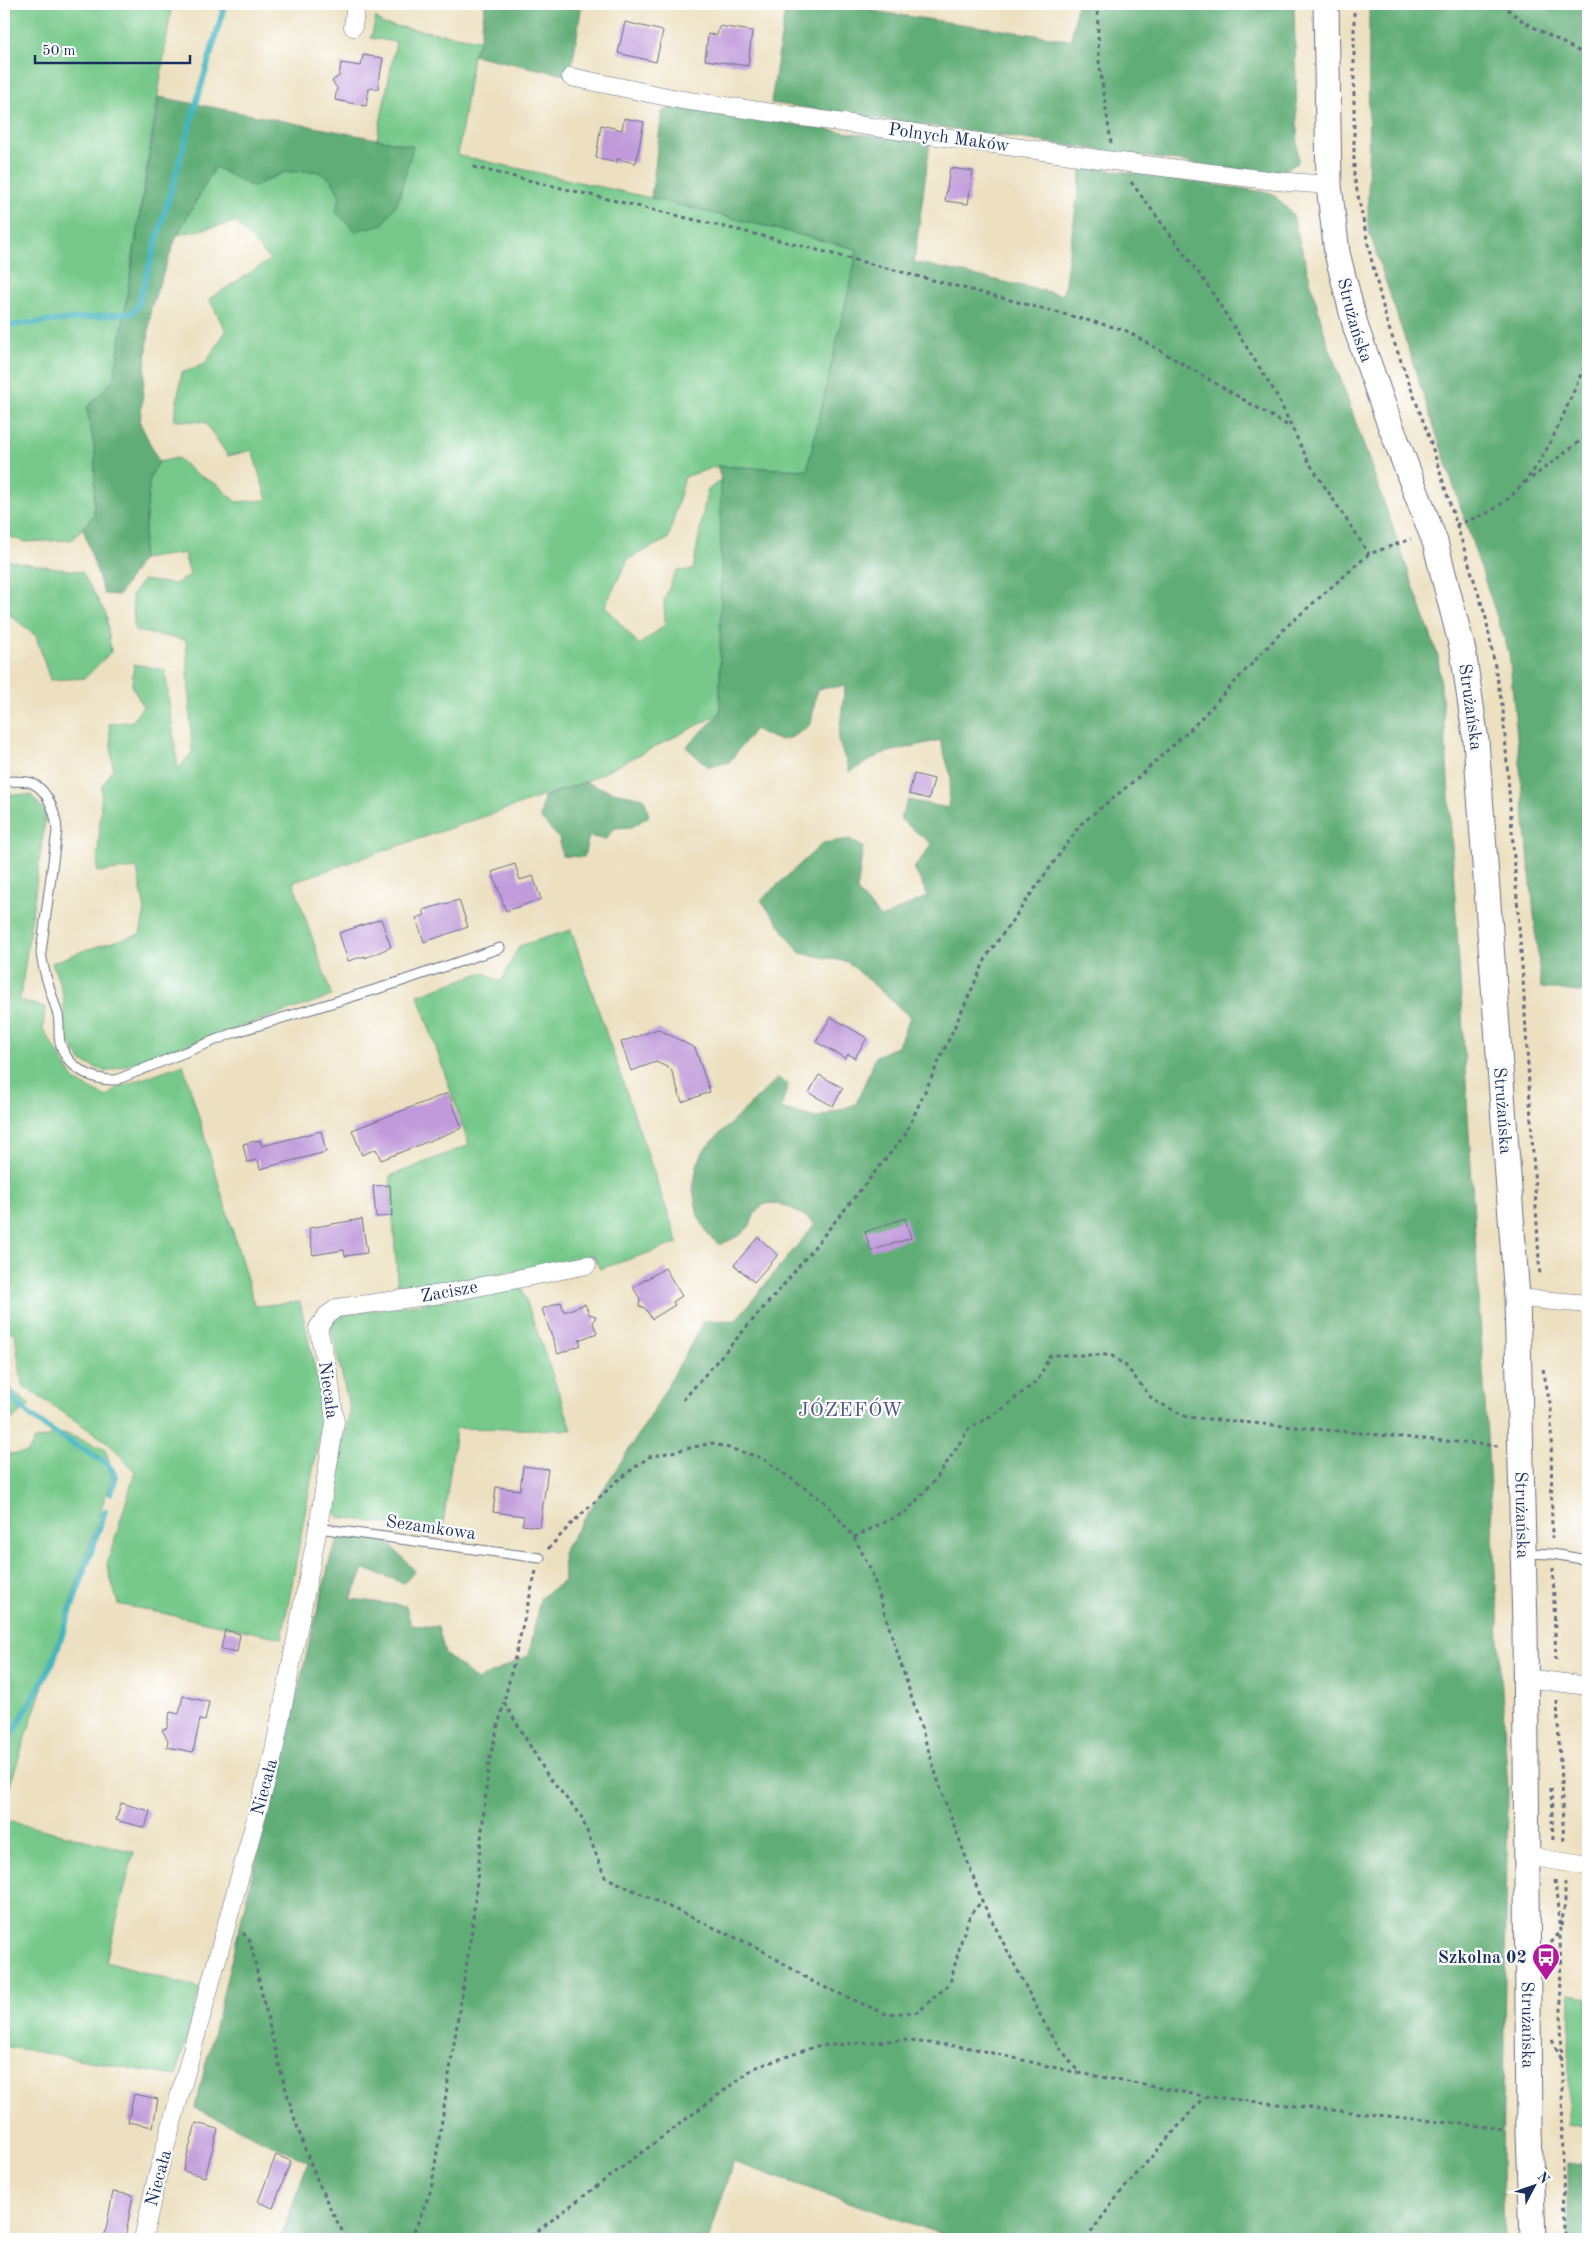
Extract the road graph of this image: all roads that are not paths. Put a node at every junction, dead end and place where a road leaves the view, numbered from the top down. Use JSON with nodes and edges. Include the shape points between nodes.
{"nodes":[{"id":1,"x":356,"y":4,"type":"edge"},
{"id":2,"x":1326,"y":4,"type":"edge"},
{"id":3,"x":353,"y":27,"type":"dead end"},
{"id":4,"x":572,"y":77,"type":"dead end"},
{"id":5,"x":1329,"y":185,"type":"junction"},
{"id":6,"x":4,"y":782,"type":"edge"},
{"id":7,"x":500,"y":948,"type":"dead end"},
{"id":8,"x":587,"y":1265,"type":"dead end"},
{"id":9,"x":1516,"y":1298,"type":"junction"},
{"id":10,"x":1588,"y":1304,"type":"edge"},
{"id":11,"x":318,"y":1328,"type":"joint"},
{"id":12,"x":318,"y":1528,"type":"junction"},
{"id":13,"x":1523,"y":1553,"type":"junction"},
{"id":14,"x":540,"y":1558,"type":"road end"},
{"id":15,"x":1588,"y":1560,"type":"edge"},
{"id":16,"x":1525,"y":1678,"type":"junction"},
{"id":17,"x":1588,"y":1686,"type":"edge"},
{"id":18,"x":1527,"y":1856,"type":"junction"},
{"id":19,"x":1588,"y":1866,"type":"edge"},
{"id":20,"x":143,"y":2239,"type":"edge"},
{"id":21,"x":1533,"y":2239,"type":"edge"}],
"edges":[{"from":1,"to":3,"type":"street"},
{"from":2,"to":5,"type":"main road","name":"Strużańska"},
{"from":4,"to":5,"type":"street","name":"Polnych Maków","via":[[682,100],[1113,160]]},
{"from":5,"to":9,"type":"main road","name":"Strużańska","via":[[1337,253],[1356,328],[1432,532],[1463,651],[1476,741]]},
{"from":6,"to":7,"type":"lane","via":[[31,783],[44,793],[56,818],[57,831],[40,952],[59,1017],[60,1043],[73,1065],[86,1075],[116,1080],[233,1033]]},
{"from":8,"to":11,"type":"street","name":"Zacisze","via":[[442,1294],[337,1308]]},
{"from":9,"to":10,"type":"street"},
{"from":9,"to":13,"type":"main road","name":"Strużańska"},
{"from":11,"to":12,"type":"street","name":"Niecała","via":[[335,1422]]},
{"from":12,"to":14,"type":"lane","name":"Sezamkowa"},
{"from":12,"to":20,"type":"street","name":"Niecała","via":[[273,1756],[156,2181]]},
{"from":13,"to":15,"type":"lane"},
{"from":13,"to":16,"type":"main road","name":"Strużańska"},
{"from":16,"to":17,"type":"street"},
{"from":16,"to":18,"type":"main road","name":"Strużańska"},
{"from":18,"to":19,"type":"street"},
{"from":18,"to":21,"type":"main road","name":"Strużańska"}]}
